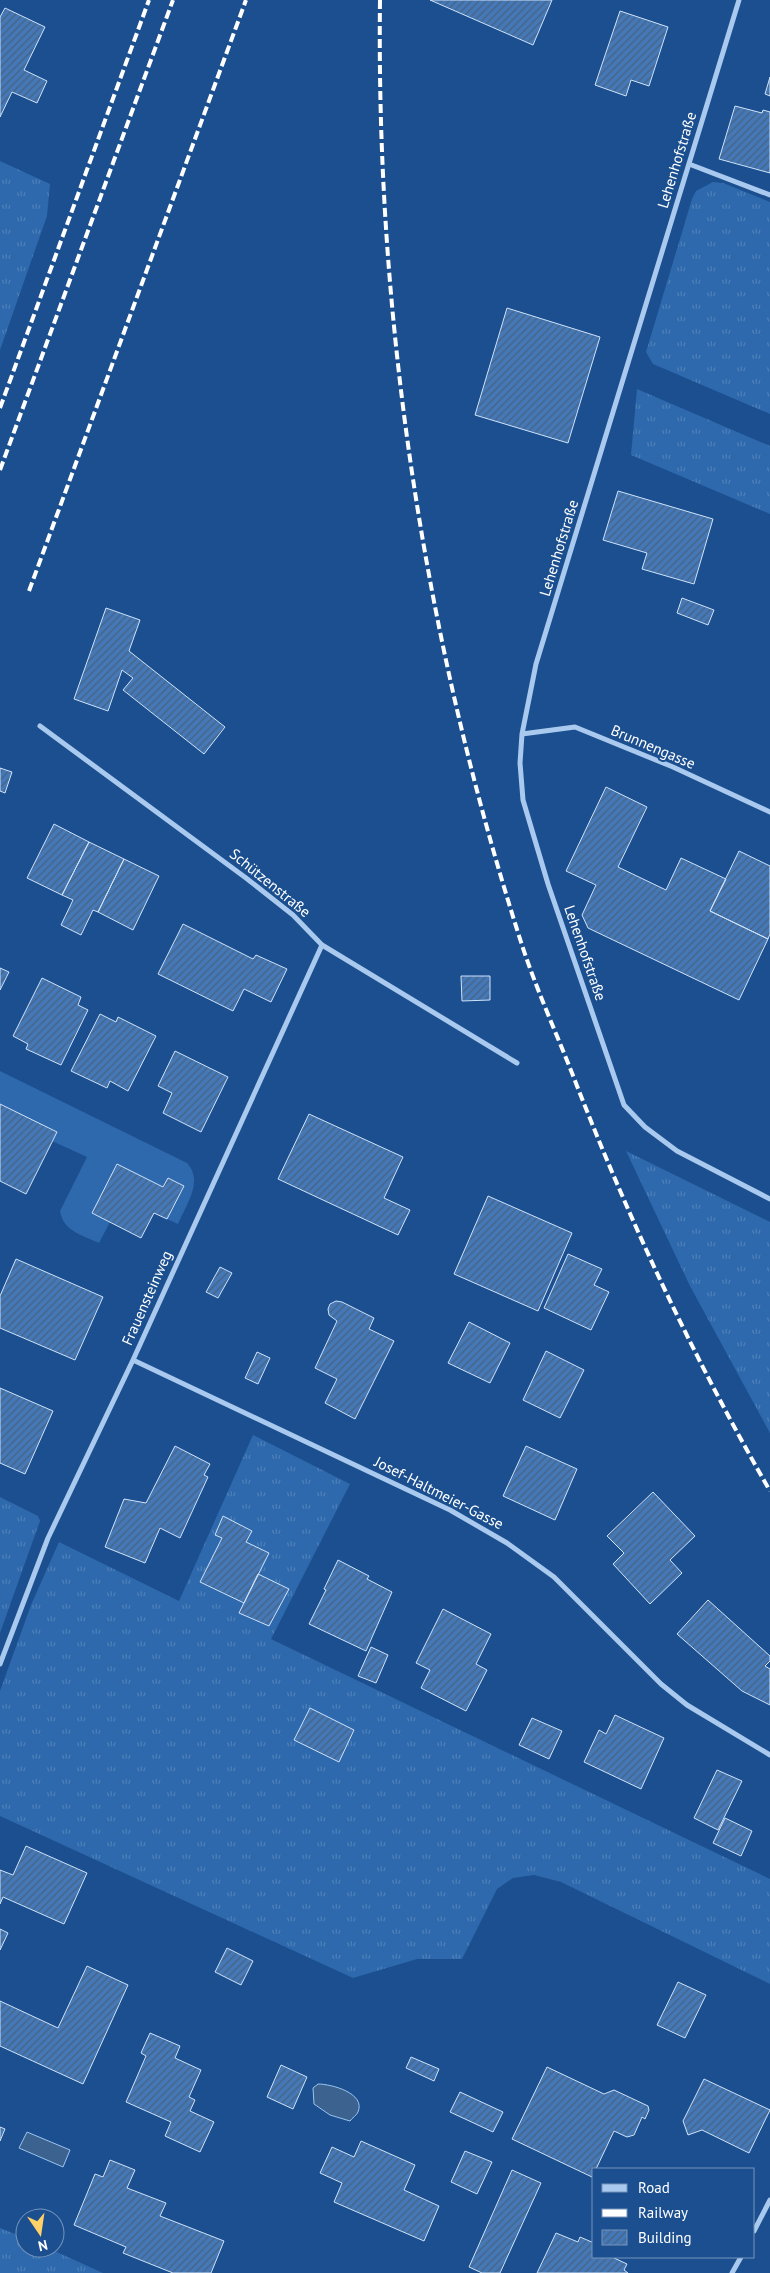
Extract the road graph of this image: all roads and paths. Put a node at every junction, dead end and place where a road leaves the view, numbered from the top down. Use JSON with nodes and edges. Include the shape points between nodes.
{"nodes":[{"id":1,"x":739,"y":0,"type":"edge"},
{"id":2,"x":689,"y":164,"type":"junction"},
{"id":3,"x":770,"y":195,"type":"edge"},
{"id":4,"x":40,"y":726,"type":"dead end"},
{"id":5,"x":522,"y":734,"type":"junction"},
{"id":6,"x":770,"y":812,"type":"edge"},
{"id":7,"x":322,"y":945,"type":"junction"},
{"id":8,"x":518,"y":1063,"type":"dead end"},
{"id":9,"x":770,"y":1199,"type":"edge"},
{"id":10,"x":133,"y":1360,"type":"junction"},
{"id":11,"x":0,"y":1664,"type":"edge"},
{"id":12,"x":770,"y":1754,"type":"edge"},
{"id":13,"x":770,"y":2200,"type":"edge"},
{"id":14,"x":755,"y":2229,"type":"edge"},
{"id":15,"x":740,"y":2258,"type":"edge"},
{"id":16,"x":732,"y":2273,"type":"edge"}],
"edges":[{"from":1,"to":2,"type":"street","name":"Lehenhofstraße"},
{"from":2,"to":3,"type":"street"},
{"from":2,"to":5,"type":"street","name":"Lehenhofstraße","via":[[536,664]]},
{"from":4,"to":7,"type":"street","name":"Schützenstraße","via":[[246,878],[293,915]]},
{"from":5,"to":6,"type":"street","name":"Brunnengasse","via":[[575,728]]},
{"from":5,"to":9,"type":"street","name":"Lehenhofstraße","via":[[523,800],[548,884],[624,1105],[645,1127],[676,1151]]},
{"from":7,"to":8,"type":"street","name":"Schützenstraße"},
{"from":7,"to":10,"type":"street","name":"Frauensteinweg"},
{"from":10,"to":11,"type":"street","name":"Frauensteinweg","via":[[48,1538]]},
{"from":10,"to":12,"type":"street","name":"Josef-Haltmeier-Gasse","via":[[450,1510],[507,1543],[554,1577],[661,1684],[687,1705]]},
{"from":13,"to":14,"type":"street"},
{"from":15,"to":16,"type":"street"}]}
